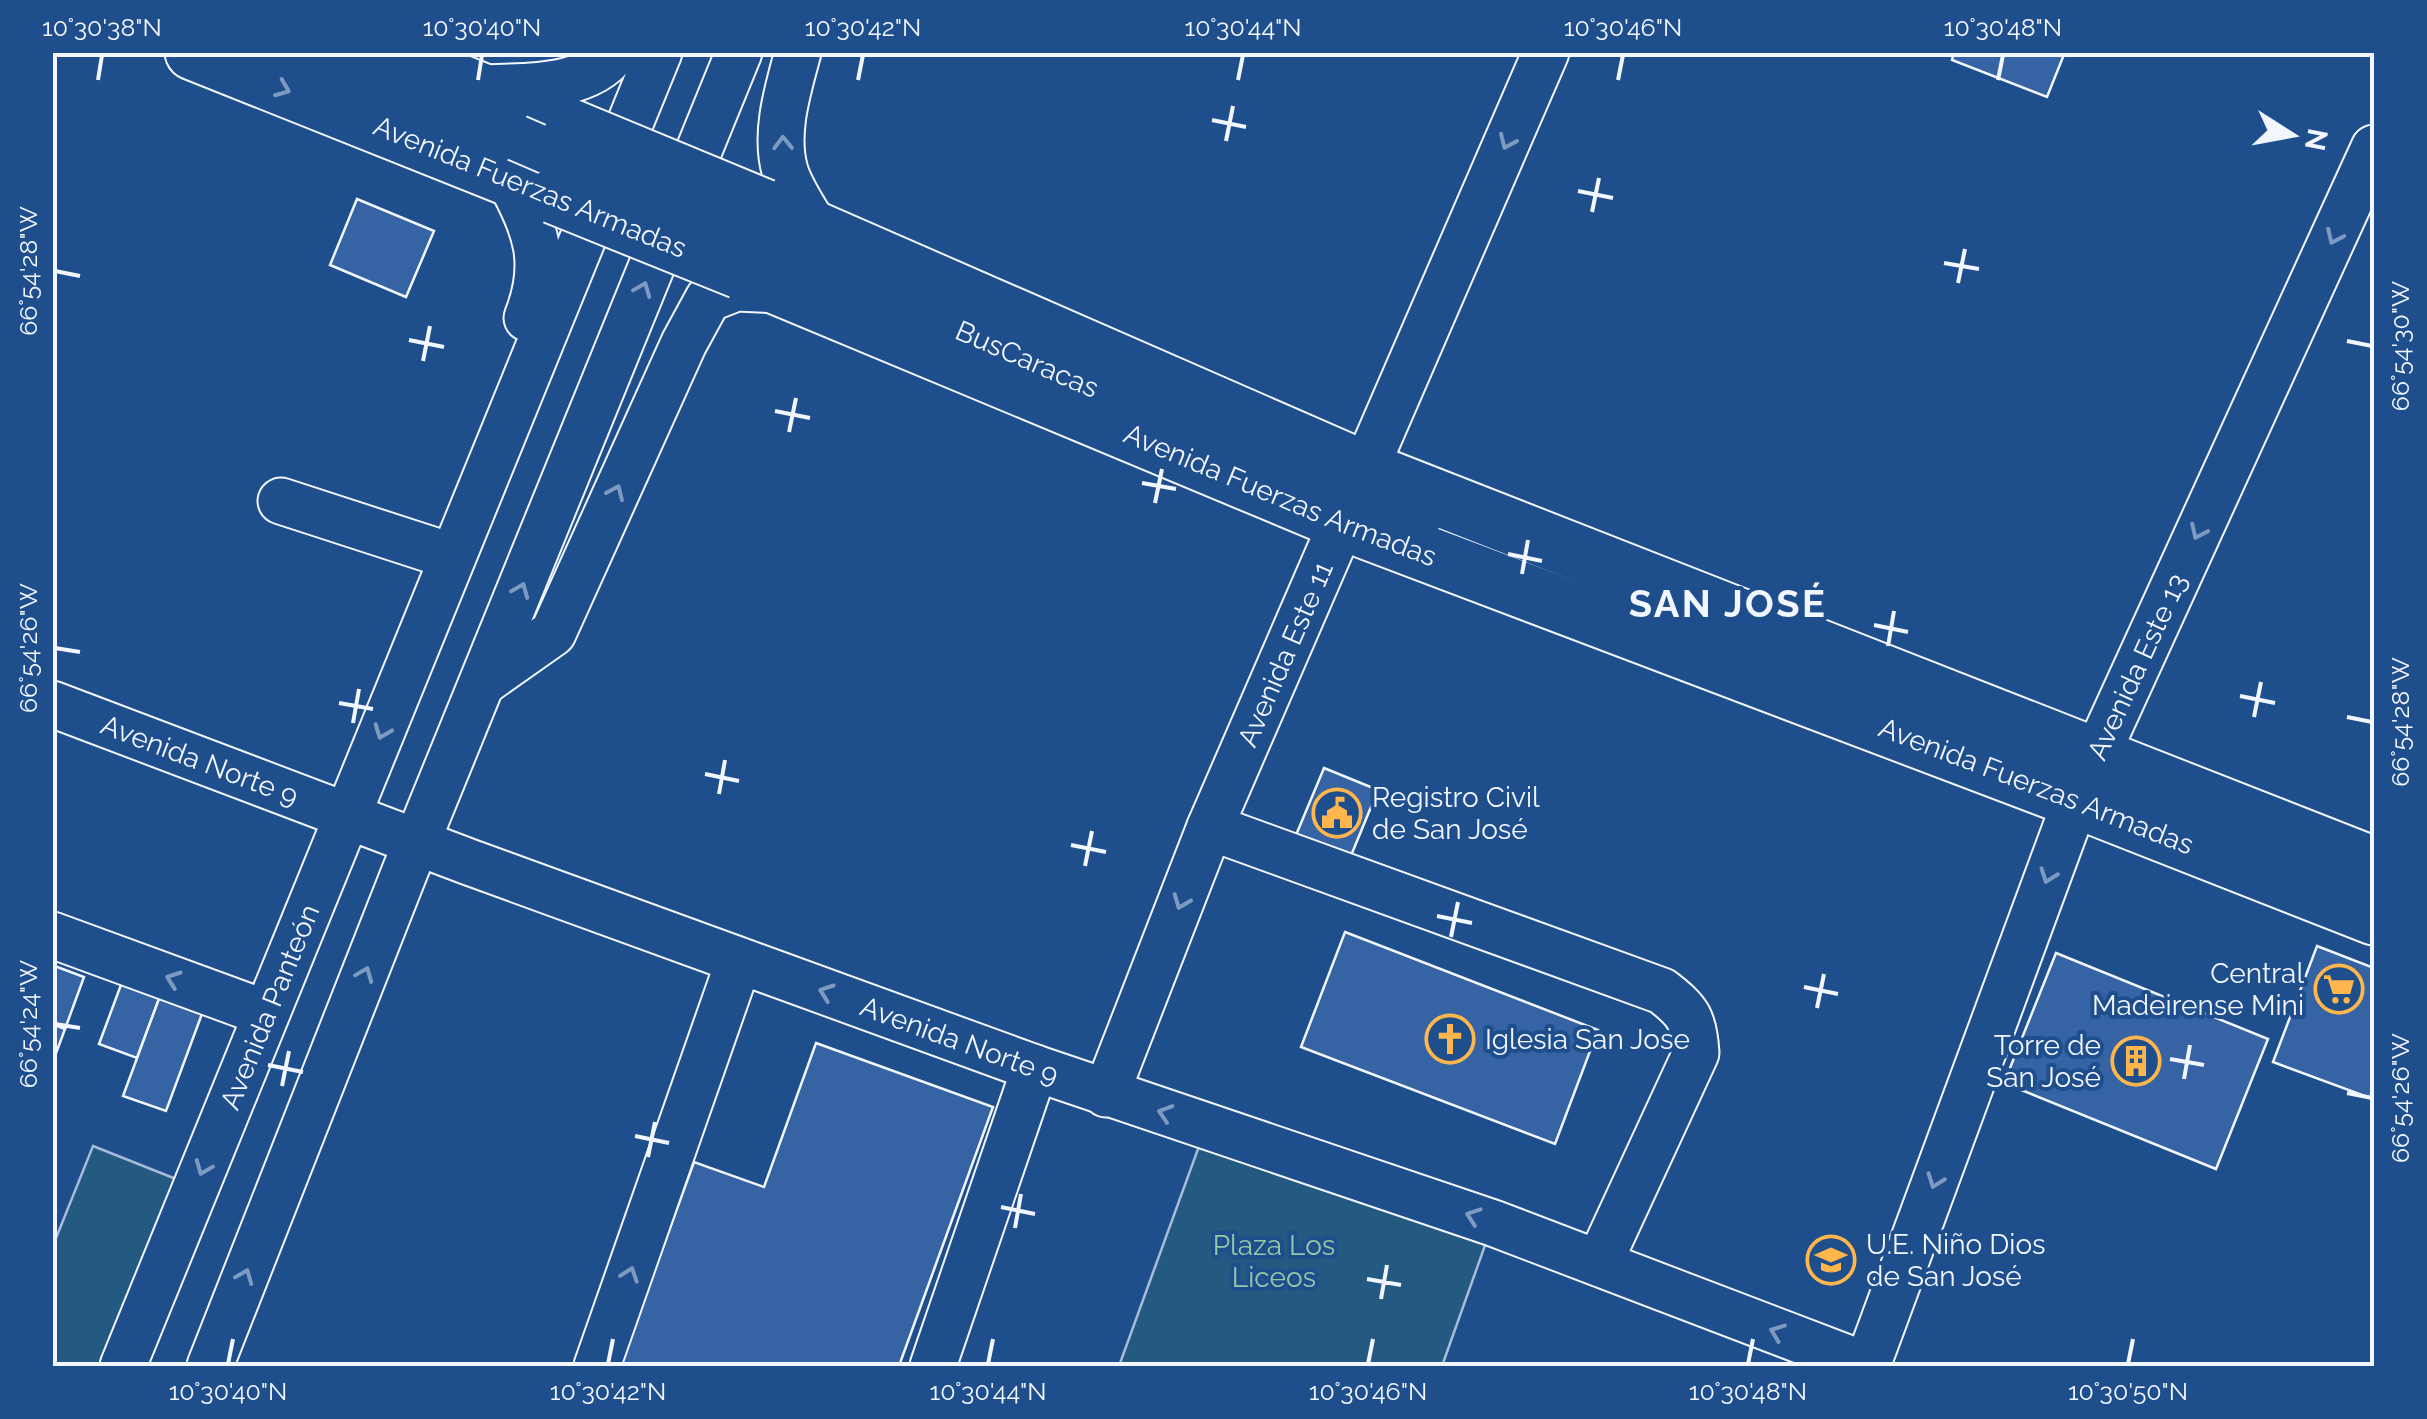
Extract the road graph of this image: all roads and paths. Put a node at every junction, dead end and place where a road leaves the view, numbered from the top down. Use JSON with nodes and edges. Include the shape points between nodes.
{"nodes":[{"id":1,"x":193,"y":52,"type":"edge"},
{"id":2,"x":300,"y":52,"type":"edge"},
{"id":3,"x":384,"y":52,"type":"edge"},
{"id":4,"x":616,"y":52,"type":"edge"},
{"id":5,"x":659,"y":52,"type":"edge"},
{"id":6,"x":739,"y":52,"type":"edge"},
{"id":7,"x":798,"y":52,"type":"edge"},
{"id":8,"x":1546,"y":52,"type":"edge"},
{"id":9,"x":475,"y":88,"type":"junction"},
{"id":10,"x":2374,"y":148,"type":"edge"},
{"id":11,"x":527,"y":171,"type":"junction"},
{"id":12,"x":816,"y":228,"type":"junction"},
{"id":13,"x":762,"y":252,"type":"junction"},
{"id":14,"x":1353,"y":496,"type":"junction"},
{"id":15,"x":282,"y":502,"type":"dead end"},
{"id":16,"x":434,"y":551,"type":"junction"},
{"id":17,"x":415,"y":647,"type":"junction"},
{"id":18,"x":485,"y":681,"type":"junction"},
{"id":19,"x":52,"y":704,"type":"edge"},
{"id":20,"x":2086,"y":777,"type":"junction"},
{"id":21,"x":349,"y":816,"type":"junction"},
{"id":22,"x":1210,"y":827,"type":"junction"},
{"id":23,"x":418,"y":842,"type":"junction"},
{"id":24,"x":2374,"y":865,"type":"edge"},
{"id":25,"x":2374,"y":892,"type":"edge"},
{"id":26,"x":2374,"y":917,"type":"edge"},
{"id":27,"x":52,"y":935,"type":"edge"},
{"id":28,"x":739,"y":961,"type":"junction"},
{"id":29,"x":265,"y":1013,"type":"junction"},
{"id":30,"x":1035,"y":1068,"type":"junction"},
{"id":31,"x":1106,"y":1094,"type":"junction"},
{"id":32,"x":1598,"y":1263,"type":"junction"},
{"id":33,"x":123,"y":1366,"type":"edge"},
{"id":34,"x":210,"y":1366,"type":"edge"},
{"id":35,"x":597,"y":1366,"type":"edge"},
{"id":36,"x":933,"y":1366,"type":"edge"},
{"id":37,"x":1867,"y":1366,"type":"edge"}],
"edges":[{"from":1,"to":11,"type":"main road","name":"Avenida Fuerzas Armadas","one_way":true},
{"from":2,"to":11,"type":"street"},
{"from":3,"to":9,"type":"main road","name":"Avenida Fuerzas Armadas"},
{"from":4,"to":9,"type":"street","via":[[592,72],[554,84]]},
{"from":5,"to":17,"type":"street","name":"Avenida Panteón"},
{"from":18,"to":6,"type":"street","one_way":true},
{"from":12,"to":7,"type":"street","one_way":true,"via":[[786,173],[781,148]]},
{"from":8,"to":14,"type":"street","name":"Avenida Este 11","one_way":true},
{"from":9,"to":13,"type":"main road","name":"Avenida Fuerzas Armadas","bridge":true,"via":[[574,128]]},
{"from":10,"to":20,"type":"street","name":"Avenida Este 13","one_way":true},
{"from":11,"to":13,"type":"main road","name":"Avenida Fuerzas Armadas","bridge":true},
{"from":11,"to":16,"type":"street","name":"Avenida Panteón","via":[[540,264],[533,303]]},
{"from":12,"to":13,"type":"main road","name":"Avenida Fuerzas Armadas"},
{"from":12,"to":14,"type":"main road","name":"Avenida Fuerzas Armadas"},
{"from":13,"to":14,"type":"main road","name":"Avenida Fuerzas Armadas"},
{"from":18,"to":13,"type":"street","one_way":true,"via":[[553,634],[708,299],[736,288]]},
{"from":14,"to":20,"type":"main road","name":"Avenida Fuerzas Armadas"},
{"from":14,"to":22,"type":"street","name":"Avenida Este 11"},
{"from":15,"to":16,"type":"street"},
{"from":16,"to":17,"type":"street","name":"Avenida Panteón","via":[[421,586]]},
{"from":17,"to":21,"type":"street","name":"Avenida Panteón","one_way":true},
{"from":18,"to":23,"type":"street"},
{"from":19,"to":21,"type":"street","name":"Avenida Norte 9"},
{"from":20,"to":24,"type":"main road","name":"Avenida Fuerzas Armadas"},
{"from":20,"to":25,"type":"street"},
{"from":20,"to":26,"type":"main road","name":"Avenida Fuerzas Armadas"},
{"from":20,"to":37,"type":"street","name":"Avenida Este 13","one_way":true},
{"from":21,"to":23,"type":"street","name":"Avenida Norte 9"},
{"from":21,"to":29,"type":"street","name":"Avenida Panteón"},
{"from":22,"to":31,"type":"street","name":"Avenida Este 11","one_way":true},
{"from":22,"to":32,"type":"street","via":[[1662,991],[1685,1008],[1696,1052]]},
{"from":23,"to":28,"type":"street","name":"Avenida Norte 9"},
{"from":34,"to":23,"type":"street","one_way":true},
{"from":29,"to":27,"type":"street","one_way":true},
{"from":30,"to":28,"type":"street","name":"Avenida Norte 9","one_way":true},
{"from":35,"to":28,"type":"street","one_way":true},
{"from":29,"to":33,"type":"street","name":"Avenida Panteón","one_way":true},
{"from":30,"to":31,"type":"street","name":"Avenida Norte 9"},
{"from":30,"to":36,"type":"street"},
{"from":32,"to":31,"type":"street","name":"Avenida Norte 9","one_way":true},
{"from":37,"to":32,"type":"street","name":"Avenida Norte 9","one_way":true}]}
